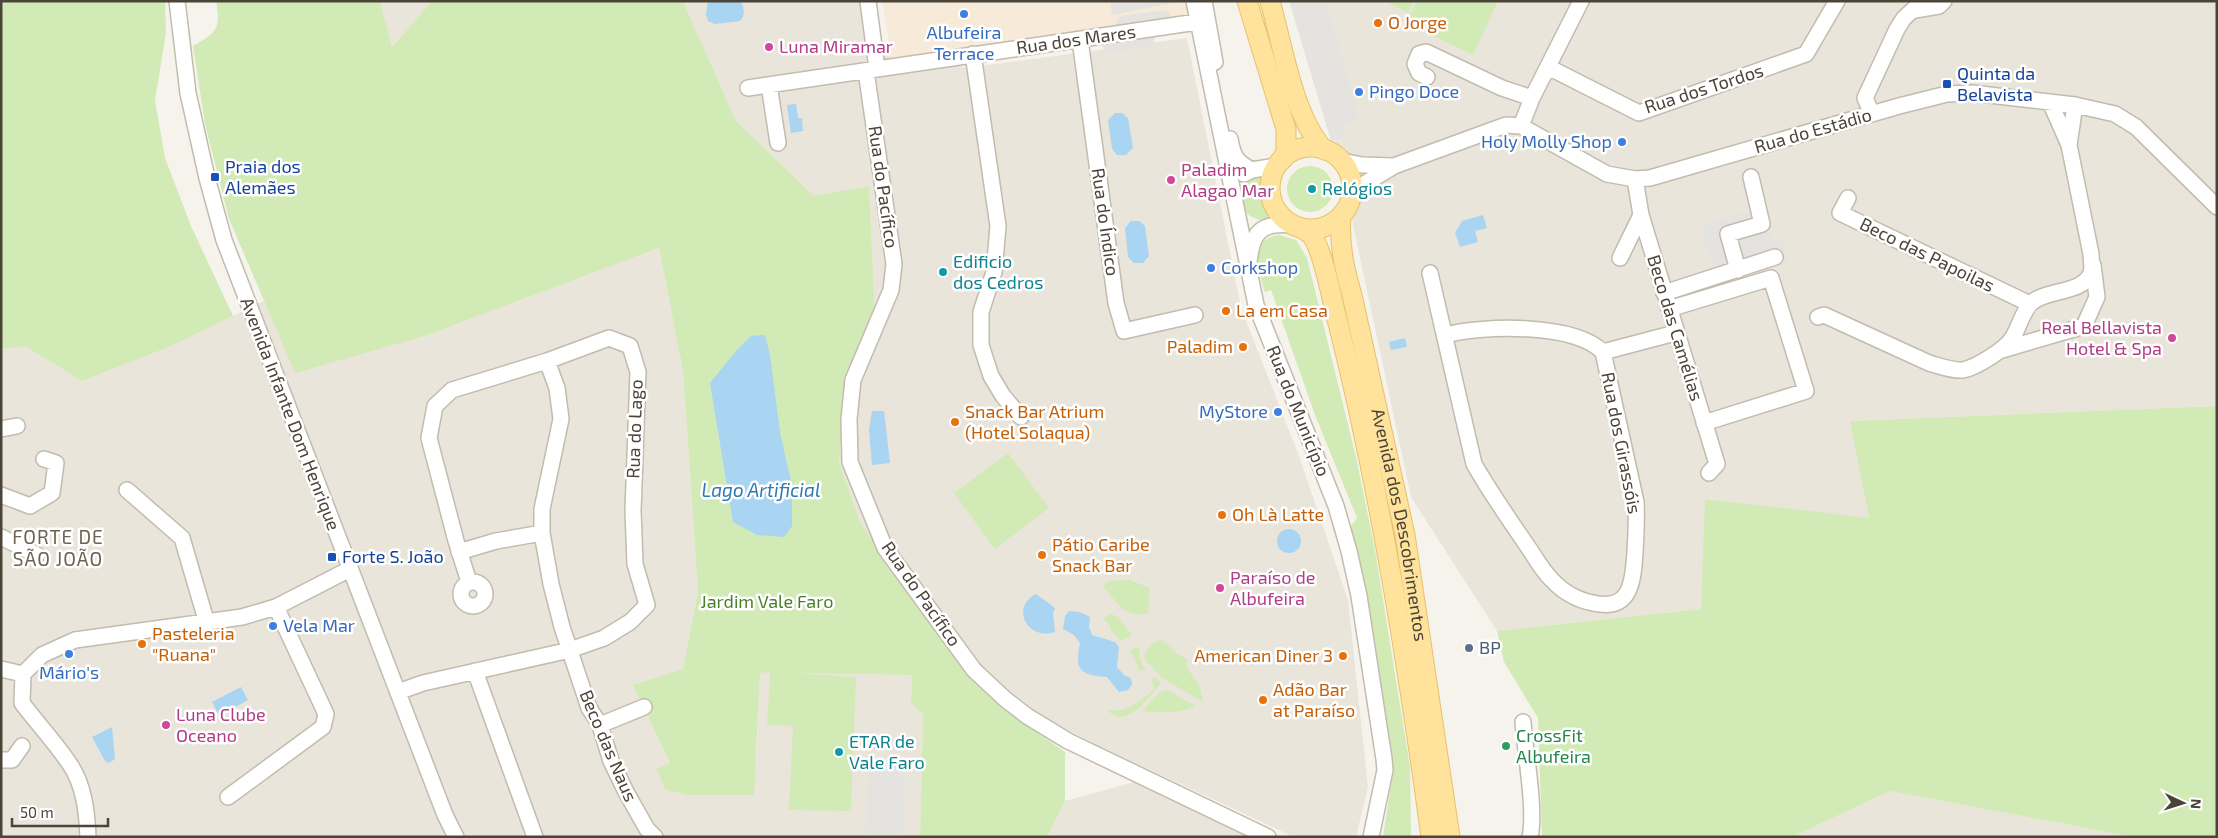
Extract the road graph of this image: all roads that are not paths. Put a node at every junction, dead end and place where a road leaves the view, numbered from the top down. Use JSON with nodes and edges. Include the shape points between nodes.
{"nodes":[{"id":1,"x":177,"y":1,"type":"edge"},
{"id":2,"x":868,"y":1,"type":"edge"},
{"id":3,"x":1194,"y":1,"type":"edge"},
{"id":4,"x":1204,"y":1,"type":"edge"},
{"id":5,"x":1248,"y":1,"type":"edge"},
{"id":6,"x":1270,"y":1,"type":"edge"},
{"id":7,"x":1581,"y":1,"type":"edge"},
{"id":8,"x":1837,"y":1,"type":"edge"},
{"id":9,"x":1944,"y":1,"type":"edge"},
{"id":10,"x":1915,"y":4,"type":"edge"},
{"id":11,"x":1202,"y":22,"type":"junction"},
{"id":12,"x":1080,"y":40,"type":"junction"},
{"id":13,"x":973,"y":54,"type":"junction"},
{"id":14,"x":1548,"y":67,"type":"junction"},
{"id":15,"x":872,"y":70,"type":"junction"},
{"id":16,"x":1427,"y":77,"type":"dead end"},
{"id":17,"x":769,"y":85,"type":"junction"},
{"id":18,"x":748,"y":88,"type":"dead end"},
{"id":19,"x":1532,"y":98,"type":"junction"},
{"id":20,"x":2050,"y":102,"type":"junction"},
{"id":21,"x":2075,"y":105,"type":"junction"},
{"id":22,"x":1872,"y":114,"type":"junction"},
{"id":23,"x":1521,"y":126,"type":"junction"},
{"id":24,"x":778,"y":143,"type":"dead end"},
{"id":25,"x":2069,"y":145,"type":"junction"},
{"id":26,"x":1324,"y":150,"type":"junction"},
{"id":27,"x":1342,"y":161,"type":"junction"},
{"id":28,"x":1280,"y":162,"type":"junction"},
{"id":29,"x":1394,"y":166,"type":"junction"},
{"id":30,"x":1252,"y":170,"type":"junction"},
{"id":31,"x":1751,"y":177,"type":"dead end"},
{"id":32,"x":1635,"y":179,"type":"junction"},
{"id":33,"x":1232,"y":193,"type":"junction"},
{"id":34,"x":1848,"y":198,"type":"dead end"},
{"id":35,"x":2217,"y":207,"type":"edge"},
{"id":36,"x":1345,"y":209,"type":"junction"},
{"id":37,"x":1236,"y":214,"type":"junction"},
{"id":38,"x":1641,"y":215,"type":"junction"},
{"id":39,"x":1298,"y":227,"type":"junction"},
{"id":40,"x":1263,"y":228,"type":"junction"},
{"id":41,"x":2091,"y":254,"type":"junction"},
{"id":42,"x":1775,"y":257,"type":"dead end"},
{"id":43,"x":1620,"y":258,"type":"dead end"},
{"id":44,"x":1246,"y":266,"type":"junction"},
{"id":45,"x":1738,"y":270,"type":"junction"},
{"id":46,"x":1430,"y":273,"type":"dead end"},
{"id":47,"x":1664,"y":293,"type":"junction"},
{"id":48,"x":2030,"y":304,"type":"junction"},
{"id":49,"x":1669,"y":310,"type":"junction"},
{"id":50,"x":1195,"y":315,"type":"dead end"},
{"id":51,"x":1818,"y":318,"type":"dead end"},
{"id":52,"x":1675,"y":333,"type":"junction"},
{"id":53,"x":1445,"y":335,"type":"junction"},
{"id":54,"x":2000,"y":350,"type":"junction"},
{"id":55,"x":1603,"y":352,"type":"junction"},
{"id":56,"x":547,"y":360,"type":"junction"},
{"id":57,"x":1021,"y":417,"type":"dead end"},
{"id":58,"x":1704,"y":423,"type":"junction"},
{"id":59,"x":17,"y":426,"type":"dead end"},
{"id":60,"x":1,"y":429,"type":"edge"},
{"id":61,"x":44,"y":459,"type":"dead end"},
{"id":62,"x":1709,"y":473,"type":"dead end"},
{"id":63,"x":127,"y":490,"type":"dead end"},
{"id":64,"x":1,"y":495,"type":"edge"},
{"id":65,"x":542,"y":533,"type":"junction"},
{"id":66,"x":1,"y":538,"type":"edge"},
{"id":67,"x":459,"y":552,"type":"junction"},
{"id":68,"x":37,"y":556,"type":"dead end"},
{"id":69,"x":350,"y":569,"type":"junction"},
{"id":70,"x":469,"y":582,"type":"dead end"},
{"id":71,"x":276,"y":607,"type":"junction"},
{"id":72,"x":206,"y":620,"type":"junction"},
{"id":73,"x":570,"y":650,"type":"junction"},
{"id":74,"x":1,"y":669,"type":"edge"},
{"id":75,"x":476,"y":671,"type":"junction"},
{"id":76,"x":23,"y":674,"type":"junction"},
{"id":77,"x":398,"y":692,"type":"junction"},
{"id":78,"x":644,"y":707,"type":"dead end"},
{"id":79,"x":1523,"y":722,"type":"dead end"},
{"id":80,"x":600,"y":725,"type":"junction"},
{"id":81,"x":22,"y":746,"type":"dead end"},
{"id":82,"x":1,"y":760,"type":"edge"},
{"id":83,"x":228,"y":797,"type":"dead end"},
{"id":84,"x":1426,"y":803,"type":"junction"},
{"id":85,"x":445,"y":815,"type":"junction"},
{"id":86,"x":1375,"y":821,"type":"junction"},
{"id":87,"x":88,"y":837,"type":"edge"},
{"id":88,"x":450,"y":837,"type":"edge"},
{"id":89,"x":456,"y":837,"type":"edge"},
{"id":90,"x":535,"y":837,"type":"edge"},
{"id":91,"x":655,"y":837,"type":"edge"},
{"id":92,"x":1268,"y":837,"type":"edge"},
{"id":93,"x":1367,"y":837,"type":"edge"},
{"id":94,"x":1371,"y":837,"type":"edge"},
{"id":95,"x":1423,"y":837,"type":"edge"},
{"id":96,"x":1431,"y":837,"type":"edge"},
{"id":97,"x":1450,"y":837,"type":"edge"},
{"id":98,"x":1530,"y":837,"type":"edge"}],
"edges":[{"from":1,"to":69,"type":"street","name":"Avenida Infante Dom Henrique","via":[[188,93],[224,240]]},
{"from":2,"to":15,"type":"street","name":"Rua do Pacífico"},
{"from":3,"to":11,"type":"street","name":"Rua do Município"},
{"from":4,"to":11,"type":"street","name":"Rua do Município"},
{"from":5,"to":28,"type":"main road","via":[[1286,129],[1286,150]]},
{"from":6,"to":26,"type":"main road","via":[[1297,100],[1309,129]]},
{"from":7,"to":14,"type":"street"},
{"from":8,"to":14,"type":"street","name":"Rua dos Tordos","via":[[1806,54],[1639,113]]},
{"from":9,"to":10,"type":"street","via":[[1939,6]]},
{"from":10,"to":22,"type":"street","via":[[1904,18],[1865,98]]},
{"from":11,"to":12,"type":"street","name":"Rua dos Mares"},
{"from":11,"to":30,"type":"street","name":"Rua do Município","via":[[1232,150],[1239,164]]},
{"from":11,"to":33,"type":"street","name":"Rua do Município"},
{"from":12,"to":13,"type":"street","name":"Rua dos Mares"},
{"from":12,"to":50,"type":"street","name":"Rua do Índico","via":[[1116,303],[1124,331]]},
{"from":13,"to":15,"type":"street","name":"Rua dos Mares"},
{"from":13,"to":57,"type":"street","via":[[998,226],[994,272],[981,312],[981,345],[991,376]]},
{"from":14,"to":19,"type":"street"},
{"from":15,"to":17,"type":"street","name":"Rua dos Mares"},
{"from":15,"to":92,"type":"street","name":"Rua do Pacífico","via":[[894,264],[891,290],[853,380],[848,419],[850,462],[886,548],[974,670],[1027,716],[1068,741]]},
{"from":16,"to":19,"type":"street","via":[[1419,73],[1415,64],[1418,54],[1426,52],[1502,88]]},
{"from":17,"to":18,"type":"street","name":"Rua dos Mares"},
{"from":17,"to":24,"type":"street"},
{"from":19,"to":23,"type":"street"},
{"from":20,"to":21,"type":"street","name":"Rua do Estádio"},
{"from":20,"to":22,"type":"street","name":"Rua do Estádio","via":[[1972,93],[1948,94]]},
{"from":20,"to":25,"type":"street"},
{"from":21,"to":25,"type":"street"},
{"from":21,"to":35,"type":"street","name":"Rua do Estádio","via":[[2115,114],[2136,127]]},
{"from":22,"to":32,"type":"street","name":"Rua do Estádio","via":[[1663,175]]},
{"from":23,"to":29,"type":"street","via":[[1506,125]]},
{"from":23,"to":32,"type":"street","name":"Rua do Estádio","via":[[1607,174]]},
{"from":25,"to":41,"type":"street"},
{"from":26,"to":27,"type":"main road"},
{"from":26,"to":28,"type":"main road","via":[[1298,150]]},
{"from":27,"to":29,"type":"street","via":[[1362,166]]},
{"from":27,"to":36,"type":"main road","via":[[1350,175],[1352,192]]},
{"from":28,"to":30,"type":"street"},
{"from":28,"to":39,"type":"main road","via":[[1270,186],[1272,201],[1280,216]]},
{"from":29,"to":36,"type":"street","via":[[1361,186]]},
{"from":30,"to":33,"type":"street","via":[[1242,176]]},
{"from":31,"to":45,"type":"street","via":[[1762,224],[1728,234]]},
{"from":32,"to":38,"type":"street","name":"Beco das Camélias"},
{"from":33,"to":37,"type":"street","name":"Rua do Município"},
{"from":34,"to":48,"type":"street","name":"Beco das Papoilas","via":[[1840,213]]},
{"from":36,"to":39,"type":"main road","via":[[1324,227]]},
{"from":36,"to":97,"type":"main road","name":"Avenida dos Descobrimentos","via":[[1341,249],[1343,266],[1405,535]]},
{"from":37,"to":40,"type":"street","via":[[1250,226]]},
{"from":37,"to":44,"type":"street","name":"Rua do Município"},
{"from":38,"to":43,"type":"street"},
{"from":38,"to":47,"type":"street","name":"Beco das Camélias"},
{"from":39,"to":40,"type":"street","via":[[1277,224]]},
{"from":39,"to":84,"type":"main road","name":"Avenida dos Descobrimentos","via":[[1312,236],[1320,256],[1346,354],[1369,459]]},
{"from":40,"to":44,"type":"street","via":[[1254,236]]},
{"from":41,"to":48,"type":"street","via":[[2092,271],[2087,280]]},
{"from":41,"to":54,"type":"street","via":[[2097,297],[2084,326]]},
{"from":42,"to":45,"type":"street"},
{"from":44,"to":86,"type":"street","name":"Rua do Município","via":[[1256,305],[1336,506],[1349,551],[1384,759],[1385,770]]},
{"from":45,"to":47,"type":"street"},
{"from":46,"to":53,"type":"street","name":"Rua dos Girassóis"},
{"from":47,"to":49,"type":"street","name":"Beco das Camélias"},
{"from":48,"to":54,"type":"street","via":[[2012,338]]},
{"from":49,"to":52,"type":"street","name":"Beco das Camélias"},
{"from":49,"to":58,"type":"street","via":[[1771,278],[1777,297],[1806,391]]},
{"from":51,"to":54,"type":"street","via":[[1824,315],[1946,368],[1961,370],[1972,367]]},
{"from":52,"to":55,"type":"street","name":"Rua dos Girassóis"},
{"from":52,"to":58,"type":"street","name":"Beco das Camélias"},
{"from":53,"to":55,"type":"street","name":"Rua dos Girassóis","via":[[1465,329],[1495,327],[1535,330],[1582,338]]},
{"from":53,"to":55,"type":"street","name":"Rua dos Girassóis","via":[[1474,464],[1487,488],[1550,578],[1568,593],[1602,605],[1620,600],[1632,583],[1637,524],[1636,502]]},
{"from":56,"to":65,"type":"street","name":"Beco das Naus","via":[[557,388],[561,419],[542,508]]},
{"from":56,"to":67,"type":"street","name":"Rua do Lago","via":[[452,390],[435,406],[429,438]]},
{"from":56,"to":73,"type":"street","name":"Rua do Lago","via":[[609,338],[630,346],[638,372],[633,511],[635,564],[647,605],[630,622],[604,638]]},
{"from":58,"to":62,"type":"street","name":"Beco das Camélias","via":[[1717,464]]},
{"from":59,"to":60,"type":"street"},
{"from":61,"to":64,"type":"street","via":[[56,463],[52,492],[30,506]]},
{"from":63,"to":72,"type":"street","via":[[182,538]]},
{"from":65,"to":67,"type":"street"},
{"from":65,"to":73,"type":"street","name":"Beco das Naus","via":[[551,584]]},
{"from":66,"to":68,"type":"street"},
{"from":67,"to":70,"type":"street","name":"Rua do Lago"},
{"from":69,"to":71,"type":"street"},
{"from":69,"to":77,"type":"street","name":"Avenida Infante Dom Henrique"},
{"from":71,"to":72,"type":"street","via":[[242,617]]},
{"from":71,"to":83,"type":"street","via":[[326,714],[323,727]]},
{"from":72,"to":76,"type":"street","via":[[74,640],[42,655]]},
{"from":73,"to":75,"type":"street","name":"Rua do Lago"},
{"from":73,"to":80,"type":"street","name":"Beco das Naus","via":[[589,708]]},
{"from":74,"to":76,"type":"street"},
{"from":75,"to":77,"type":"street","name":"Rua do Lago"},
{"from":75,"to":90,"type":"street"},
{"from":76,"to":87,"type":"street","via":[[22,703],[70,764],[81,788]]},
{"from":77,"to":85,"type":"street","name":"Avenida Infante Dom Henrique"},
{"from":78,"to":80,"type":"street"},
{"from":79,"to":98,"type":"street"},
{"from":80,"to":91,"type":"street","name":"Beco das Naus","via":[[611,761],[626,792]]},
{"from":81,"to":82,"type":"street","via":[[12,760]]},
{"from":84,"to":95,"type":"street"},
{"from":84,"to":96,"type":"main road","name":"Avenida dos Descobrimentos"},
{"from":85,"to":88,"type":"street"},
{"from":85,"to":89,"type":"street"},
{"from":86,"to":93,"type":"street"},
{"from":86,"to":94,"type":"street"}]}
